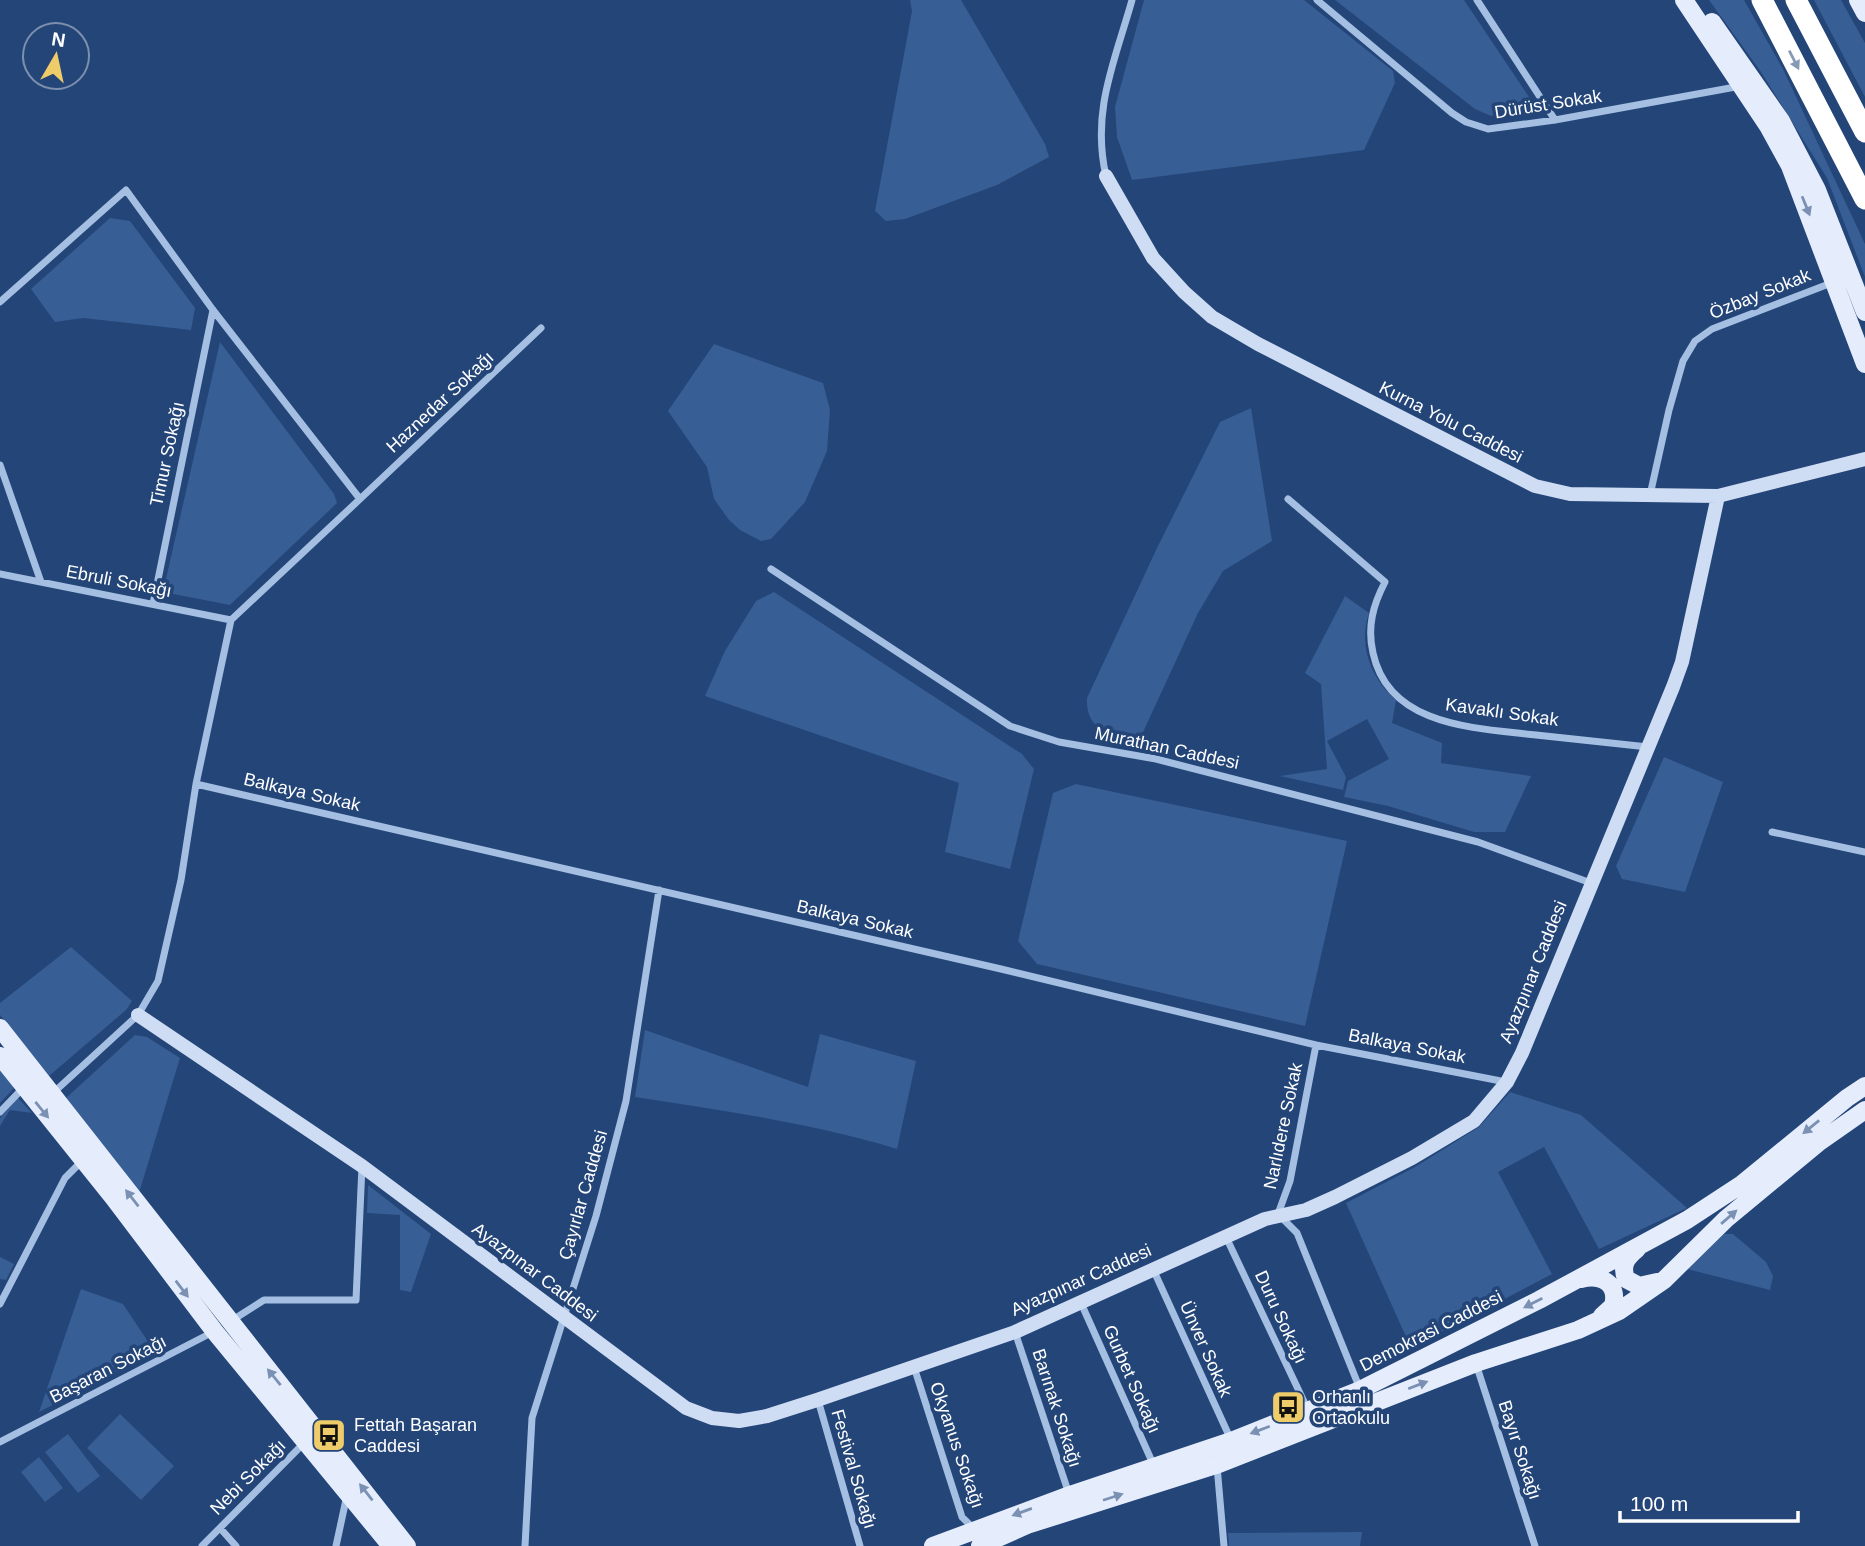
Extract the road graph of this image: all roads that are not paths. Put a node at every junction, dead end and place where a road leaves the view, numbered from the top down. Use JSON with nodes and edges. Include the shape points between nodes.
{"nodes":[{"id":1,"x":1132,"y":0,"type":"edge"},
{"id":2,"x":1317,"y":0,"type":"edge"},
{"id":3,"x":1477,"y":0,"type":"edge"},
{"id":4,"x":1684,"y":0,"type":"edge"},
{"id":5,"x":1695,"y":0,"type":"edge"},
{"id":6,"x":1762,"y":0,"type":"edge"},
{"id":7,"x":1796,"y":0,"type":"edge"},
{"id":8,"x":1858,"y":0,"type":"edge"},
{"id":9,"x":1865,"y":13,"type":"edge"},
{"id":10,"x":1742,"y":86,"type":"junction"},
{"id":11,"x":1555,"y":120,"type":"junction"},
{"id":12,"x":1865,"y":132,"type":"edge"},
{"id":13,"x":1106,"y":176,"type":"joint"},
{"id":14,"x":1865,"y":199,"type":"edge"},
{"id":15,"x":1834,"y":282,"type":"junction"},
{"id":16,"x":0,"y":302,"type":"edge"},
{"id":17,"x":213,"y":310,"type":"junction"},
{"id":18,"x":1865,"y":312,"type":"edge"},
{"id":19,"x":541,"y":328,"type":"dead end"},
{"id":20,"x":1865,"y":364,"type":"edge"},
{"id":21,"x":1865,"y":459,"type":"edge"},
{"id":22,"x":0,"y":465,"type":"edge"},
{"id":23,"x":1649,"y":496,"type":"junction"},
{"id":24,"x":1718,"y":496,"type":"junction"},
{"id":25,"x":360,"y":499,"type":"junction"},
{"id":26,"x":1288,"y":499,"type":"dead end"},
{"id":27,"x":771,"y":569,"type":"dead end"},
{"id":28,"x":0,"y":574,"type":"edge"},
{"id":29,"x":41,"y":582,"type":"junction"},
{"id":30,"x":153,"y":604,"type":"junction"},
{"id":31,"x":231,"y":620,"type":"junction"},
{"id":32,"x":1649,"y":747,"type":"junction"},
{"id":33,"x":196,"y":784,"type":"junction"},
{"id":34,"x":1772,"y":832,"type":"dead end"},
{"id":35,"x":1865,"y":852,"type":"edge"},
{"id":36,"x":1591,"y":883,"type":"junction"},
{"id":37,"x":659,"y":890,"type":"junction"},
{"id":38,"x":138,"y":1015,"type":"junction"},
{"id":39,"x":0,"y":1028,"type":"edge"},
{"id":40,"x":1317,"y":1045,"type":"junction"},
{"id":41,"x":0,"y":1056,"type":"edge"},
{"id":42,"x":1507,"y":1082,"type":"junction"},
{"id":43,"x":1865,"y":1086,"type":"edge"},
{"id":44,"x":24,"y":1087,"type":"junction"},
{"id":45,"x":52,"y":1093,"type":"junction"},
{"id":46,"x":1865,"y":1110,"type":"edge"},
{"id":47,"x":0,"y":1112,"type":"edge"},
{"id":48,"x":84,"y":1160,"type":"junction"},
{"id":49,"x":362,"y":1166,"type":"junction"},
{"id":50,"x":1278,"y":1214,"type":"junction"},
{"id":51,"x":1657,"y":1234,"type":"junction"},
{"id":52,"x":1226,"y":1237,"type":"junction"},
{"id":53,"x":1680,"y":1264,"type":"junction"},
{"id":54,"x":1153,"y":1269,"type":"junction"},
{"id":55,"x":1566,"y":1285,"type":"junction"},
{"id":56,"x":1082,"y":1303,"type":"junction"},
{"id":57,"x":0,"y":1304,"type":"edge"},
{"id":58,"x":564,"y":1317,"type":"junction"},
{"id":59,"x":222,"y":1327,"type":"junction"},
{"id":60,"x":1578,"y":1330,"type":"junction"},
{"id":61,"x":1015,"y":1332,"type":"junction"},
{"id":62,"x":1476,"y":1363,"type":"junction"},
{"id":63,"x":914,"y":1367,"type":"junction"},
{"id":64,"x":1360,"y":1390,"type":"junction"},
{"id":65,"x":817,"y":1400,"type":"junction"},
{"id":66,"x":1308,"y":1411,"type":"junction"},
{"id":67,"x":311,"y":1435,"type":"junction"},
{"id":68,"x":1231,"y":1441,"type":"junction"},
{"id":69,"x":0,"y":1442,"type":"edge"},
{"id":70,"x":1216,"y":1465,"type":"junction"},
{"id":71,"x":1154,"y":1467,"type":"junction"},
{"id":72,"x":348,"y":1492,"type":"junction"},
{"id":73,"x":1070,"y":1495,"type":"junction"},
{"id":74,"x":219,"y":1528,"type":"junction"},
{"id":75,"x":978,"y":1538,"type":"edge"},
{"id":76,"x":202,"y":1546,"type":"edge"},
{"id":77,"x":236,"y":1546,"type":"edge"},
{"id":78,"x":336,"y":1546,"type":"edge"},
{"id":79,"x":391,"y":1546,"type":"edge"},
{"id":80,"x":407,"y":1546,"type":"edge"},
{"id":81,"x":525,"y":1546,"type":"edge"},
{"id":82,"x":859,"y":1546,"type":"edge"},
{"id":83,"x":933,"y":1546,"type":"edge"},
{"id":84,"x":1224,"y":1546,"type":"edge"},
{"id":85,"x":1535,"y":1546,"type":"edge"}],
"edges":[{"from":1,"to":13,"type":"street","via":[[1101,116]]},
{"from":2,"to":11,"type":"street","name":"Dürüst Sokak","via":[[1466,122],[1488,129]]},
{"from":3,"to":11,"type":"street"},
{"from":4,"to":10,"type":"main road"},
{"from":5,"to":18,"type":"main road","via":[[1782,121],[1817,190]]},
{"from":6,"to":14,"type":"highway","one_way":true},
{"from":7,"to":12,"type":"highway"},
{"from":8,"to":9,"type":"main road"},
{"from":10,"to":11,"type":"street","name":"Dürüst Sokak"},
{"from":10,"to":15,"type":"main road","one_way":true,"via":[[1790,166]]},
{"from":13,"to":23,"type":"street","name":"Kurna Yolu Caddesi","via":[[1166,273],[1197,304],[1234,330],[1535,486],[1570,494]]},
{"from":15,"to":20,"type":"main road"},
{"from":15,"to":23,"type":"street","name":"Özbay Sokak","via":[[1712,329],[1695,341],[1679,373]]},
{"from":16,"to":17,"type":"street","via":[[126,190]]},
{"from":17,"to":25,"type":"street"},
{"from":17,"to":30,"type":"street","name":"Timur Sokağı"},
{"from":19,"to":25,"type":"street","name":"Haznedar Sokağı"},
{"from":21,"to":24,"type":"street","name":"Kurna Yolu Caddesi"},
{"from":22,"to":29,"type":"street"},
{"from":23,"to":24,"type":"street","name":"Kurna Yolu Caddesi"},
{"from":24,"to":32,"type":"street","name":"Ayazpınar Caddesi","via":[[1682,662]]},
{"from":25,"to":31,"type":"street","name":"Haznedar Sokağı"},
{"from":26,"to":32,"type":"street","name":"Kavaklı Sokak","via":[[1385,582],[1370,621],[1375,662],[1386,686],[1417,710],[1455,725]]},
{"from":27,"to":36,"type":"street","name":"Murathan Caddesi","via":[[1010,726],[1059,742],[1156,759],[1478,842]]},
{"from":28,"to":29,"type":"street","name":"Ebruli Sokağı"},
{"from":29,"to":30,"type":"street","name":"Ebruli Sokağı"},
{"from":30,"to":31,"type":"street","name":"Ebruli Sokağı"},
{"from":31,"to":33,"type":"street"},
{"from":32,"to":36,"type":"street","name":"Ayazpınar Caddesi"},
{"from":33,"to":37,"type":"street","name":"Balkaya Sokak"},
{"from":33,"to":38,"type":"street","via":[[158,981]]},
{"from":34,"to":35,"type":"street"},
{"from":36,"to":42,"type":"street","name":"Ayazpınar Caddesi"},
{"from":37,"to":40,"type":"street","name":"Balkaya Sokak"},
{"from":37,"to":58,"type":"street","name":"Çayırlar Caddesi","via":[[626,1101]]},
{"from":38,"to":45,"type":"street"},
{"from":38,"to":49,"type":"street","name":"Ayazpınar Caddesi"},
{"from":39,"to":45,"type":"main road"},
{"from":40,"to":42,"type":"street","name":"Balkaya Sokak"},
{"from":40,"to":50,"type":"street","name":"Narlıdere Sokak","via":[[1290,1181]]},
{"from":41,"to":44,"type":"main road"},
{"from":42,"to":50,"type":"street","name":"Ayazpınar Caddesi","via":[[1474,1121],[1412,1158],[1306,1210]]},
{"from":43,"to":51,"type":"main road","name":"Demokrasi Caddesi","one_way":true,"via":[[1728,1194]]},
{"from":44,"to":47,"type":"street"},
{"from":44,"to":48,"type":"main road","one_way":true},
{"from":59,"to":45,"type":"main road","one_way":true},
{"from":53,"to":46,"type":"main road","name":"Demokrasi Caddesi","one_way":true,"via":[[1734,1212]]},
{"from":48,"to":57,"type":"street","via":[[65,1178]]},
{"from":48,"to":59,"type":"main road","one_way":true},
{"from":49,"to":58,"type":"street","name":"Ayazpınar Caddesi"},
{"from":49,"to":59,"type":"street","name":"Başaran Sokağı","via":[[356,1300],[264,1300]]},
{"from":50,"to":52,"type":"street","name":"Ayazpınar Caddesi"},
{"from":50,"to":64,"type":"street","via":[[1297,1233]]},
{"from":51,"to":53,"type":"main road","via":[[1629,1256],[1624,1264],[1626,1279],[1648,1285]]},
{"from":51,"to":55,"type":"main road","name":"Demokrasi Caddesi"},
{"from":52,"to":54,"type":"street","name":"Ayazpınar Caddesi"},
{"from":52,"to":66,"type":"street","name":"Duru Sokağı"},
{"from":53,"to":60,"type":"main road","name":"Demokrasi Caddesi","via":[[1639,1298]]},
{"from":54,"to":56,"type":"street","name":"Ayazpınar Caddesi"},
{"from":54,"to":68,"type":"street","name":"Ünver Sokak"},
{"from":55,"to":60,"type":"main road","via":[[1597,1277],[1607,1280],[1614,1293],[1613,1306]]},
{"from":55,"to":64,"type":"main road","name":"Demokrasi Caddesi","one_way":true},
{"from":56,"to":61,"type":"street","name":"Ayazpınar Caddesi"},
{"from":56,"to":71,"type":"street","name":"Gurbet Sokağı"},
{"from":58,"to":65,"type":"street","name":"Ayazpınar Caddesi","via":[[699,1415],[739,1421]]},
{"from":58,"to":81,"type":"street","name":"Çayırlar Caddesi","via":[[532,1418]]},
{"from":59,"to":67,"type":"main road"},
{"from":59,"to":69,"type":"street","name":"Başaran Sokağı"},
{"from":60,"to":62,"type":"main road","name":"Demokrasi Caddesi"},
{"from":61,"to":63,"type":"street","name":"Ayazpınar Caddesi"},
{"from":61,"to":73,"type":"street","name":"Barınak Sokağı"},
{"from":70,"to":62,"type":"main road","name":"Demokrasi Caddesi","one_way":true},
{"from":62,"to":85,"type":"street","name":"Bayır Sokağı"},
{"from":63,"to":65,"type":"street","name":"Ayazpınar Caddesi"},
{"from":63,"to":75,"type":"street","name":"Okyanus Sokağı","via":[[962,1517]]},
{"from":64,"to":66,"type":"main road","name":"Demokrasi Caddesi"},
{"from":65,"to":82,"type":"street","name":"Festival Sokağı"},
{"from":66,"to":68,"type":"main road","name":"Demokrasi Caddesi","one_way":true},
{"from":67,"to":72,"type":"main road"},
{"from":67,"to":74,"type":"street","name":"Nebi Sokağı"},
{"from":80,"to":67,"type":"main road","one_way":true},
{"from":68,"to":71,"type":"main road","name":"Demokrasi Caddesi"},
{"from":75,"to":70,"type":"main road","name":"Demokrasi Caddesi","one_way":true},
{"from":70,"to":84,"type":"street"},
{"from":71,"to":73,"type":"main road","name":"Demokrasi Caddesi"},
{"from":72,"to":78,"type":"street"},
{"from":72,"to":79,"type":"main road"},
{"from":73,"to":75,"type":"main road","name":"Demokrasi Caddesi","one_way":true},
{"from":74,"to":76,"type":"street","name":"Nebi Sokağı"},
{"from":74,"to":77,"type":"street"},
{"from":75,"to":83,"type":"main road","name":"Demokrasi Caddesi"}]}
